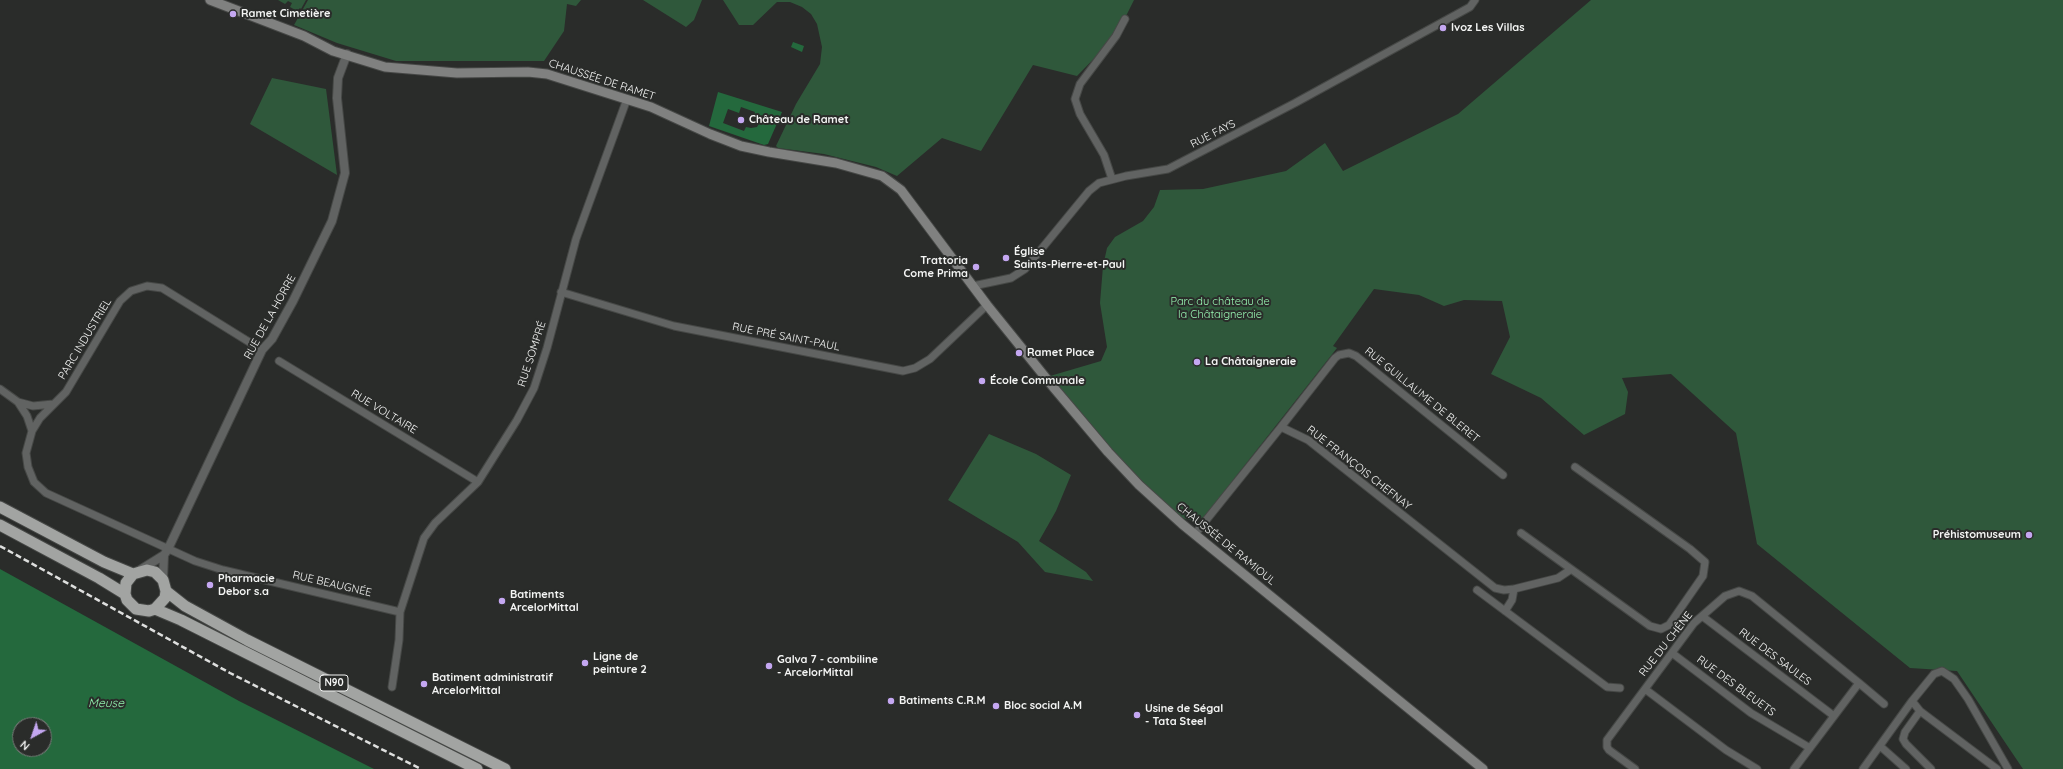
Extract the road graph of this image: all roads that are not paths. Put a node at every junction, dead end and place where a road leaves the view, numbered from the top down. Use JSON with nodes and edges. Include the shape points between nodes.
{"nodes":[{"id":1,"x":210,"y":0,"type":"edge"},
{"id":2,"x":1475,"y":0,"type":"edge"},
{"id":3,"x":1125,"y":19,"type":"dead end"},
{"id":4,"x":347,"y":54,"type":"junction"},
{"id":5,"x":627,"y":99,"type":"junction"},
{"id":6,"x":1112,"y":179,"type":"junction"},
{"id":7,"x":973,"y":286,"type":"junction"},
{"id":8,"x":561,"y":292,"type":"junction"},
{"id":9,"x":987,"y":305,"type":"junction"},
{"id":10,"x":262,"y":350,"type":"junction"},
{"id":11,"x":279,"y":361,"type":"dead end"},
{"id":12,"x":0,"y":389,"type":"edge"},
{"id":13,"x":18,"y":402,"type":"junction"},
{"id":14,"x":54,"y":404,"type":"junction"},
{"id":15,"x":1281,"y":427,"type":"junction"},
{"id":16,"x":32,"y":431,"type":"junction"},
{"id":17,"x":1575,"y":467,"type":"dead end"},
{"id":18,"x":1503,"y":475,"type":"dead end"},
{"id":19,"x":478,"y":482,"type":"junction"},
{"id":20,"x":0,"y":507,"type":"edge"},
{"id":21,"x":0,"y":524,"type":"edge"},
{"id":22,"x":1521,"y":533,"type":"dead end"},
{"id":23,"x":1195,"y":534,"type":"junction"},
{"id":24,"x":166,"y":552,"type":"junction"},
{"id":25,"x":1570,"y":570,"type":"junction"},
{"id":26,"x":137,"y":572,"type":"junction"},
{"id":27,"x":163,"y":580,"type":"junction"},
{"id":28,"x":1514,"y":589,"type":"junction"},
{"id":29,"x":1478,"y":590,"type":"dead end"},
{"id":30,"x":166,"y":591,"type":"junction"},
{"id":31,"x":125,"y":594,"type":"junction"},
{"id":32,"x":155,"y":609,"type":"junction"},
{"id":33,"x":1505,"y":611,"type":"junction"},
{"id":34,"x":400,"y":612,"type":"junction"},
{"id":35,"x":1702,"y":616,"type":"junction"},
{"id":36,"x":1672,"y":653,"type":"junction"},
{"id":37,"x":1859,"y":683,"type":"junction"},
{"id":38,"x":392,"y":687,"type":"dead end"},
{"id":39,"x":1620,"y":688,"type":"dead end"},
{"id":40,"x":1645,"y":689,"type":"junction"},
{"id":41,"x":1912,"y":701,"type":"junction"},
{"id":42,"x":1884,"y":704,"type":"dead end"},
{"id":43,"x":1920,"y":711,"type":"junction"},
{"id":44,"x":1834,"y":716,"type":"junction"},
{"id":45,"x":1880,"y":746,"type":"junction"},
{"id":46,"x":1810,"y":748,"type":"junction"},
{"id":47,"x":477,"y":769,"type":"edge"},
{"id":48,"x":505,"y":769,"type":"edge"},
{"id":49,"x":1483,"y":769,"type":"edge"},
{"id":50,"x":1635,"y":769,"type":"edge"},
{"id":51,"x":1757,"y":769,"type":"edge"},
{"id":52,"x":1794,"y":769,"type":"edge"},
{"id":53,"x":1863,"y":769,"type":"edge"},
{"id":54,"x":1906,"y":769,"type":"edge"},
{"id":55,"x":1931,"y":769,"type":"edge"},
{"id":56,"x":1997,"y":769,"type":"edge"},
{"id":57,"x":2008,"y":769,"type":"edge"}],
"edges":[{"from":1,"to":4,"type":"main road","name":"CHAUSSÉE DE RAMET","via":[[304,36],[333,51]]},
{"from":2,"to":6,"type":"street","name":"RUE FAYS","via":[[1470,7],[1168,169]]},
{"from":3,"to":6,"type":"street","via":[[1116,36],[1080,84],[1076,99],[1080,114],[1104,155]]},
{"from":4,"to":5,"type":"main road","name":"CHAUSSÉE DE RAMET","via":[[373,64],[397,69],[457,73],[541,73]]},
{"from":4,"to":10,"type":"street","name":"RUE DE LA HORRE","via":[[338,78],[337,89],[345,173],[340,196],[332,221],[293,301],[272,339]]},
{"from":5,"to":7,"type":"main road","name":"CHAUSSÉE DE RAMET","via":[[741,146],[836,163],[882,176],[901,190]]},
{"from":5,"to":8,"type":"street","name":"RUE SOMPRÉ","via":[[576,239]]},
{"from":6,"to":7,"type":"street","name":"RUE FAYS","via":[[1099,183],[1089,191],[1025,269],[1011,278]]},
{"from":7,"to":9,"type":"main road"},
{"from":8,"to":9,"type":"street","name":"RUE PRÉ SAINT-PAUL","via":[[674,326],[903,371],[915,368],[930,359]]},
{"from":8,"to":19,"type":"street","name":"RUE SOMPRÉ","via":[[534,388]]},
{"from":9,"to":23,"type":"main road","name":"CHAUSSÉE DE RAMIOUL","via":[[1108,452],[1161,506]]},
{"from":10,"to":14,"type":"street","name":"PARC INDUSTRIEL","via":[[162,288],[147,286],[131,291],[120,301],[66,392]]},
{"from":10,"to":24,"type":"street","name":"RUE DE LA HORRE"},
{"from":11,"to":19,"type":"street","name":"RUE VOLTAIRE"},
{"from":12,"to":13,"type":"street"},
{"from":13,"to":14,"type":"street","via":[[33,406]]},
{"from":13,"to":16,"type":"street","via":[[27,416]]},
{"from":14,"to":16,"type":"street","name":"PARC INDUSTRIEL","via":[[40,418]]},
{"from":15,"to":18,"type":"street","name":"RUE GUILLAUME DE BLERET","via":[[1335,358],[1349,353]]},
{"from":15,"to":23,"type":"street"},
{"from":15,"to":28,"type":"street","name":"RUE FRANÇOIS CHEFNAY","via":[[1308,440],[1490,586],[1504,590]]},
{"from":16,"to":24,"type":"street","name":"PARC INDUSTRIEL","via":[[26,453],[28,467],[34,482],[46,494]]},
{"from":17,"to":25,"type":"street","via":[[1703,559],[1706,569],[1669,625],[1661,628],[1650,626]]},
{"from":19,"to":34,"type":"street","name":"RUE SOMPRÉ","via":[[435,523],[424,538]]},
{"from":20,"to":26,"type":"highway","via":[[104,562]]},
{"from":21,"to":31,"type":"highway"},
{"from":22,"to":25,"type":"street"},
{"from":23,"to":49,"type":"main road","name":"CHAUSSÉE DE RAMIOUL"},
{"from":24,"to":26,"type":"street"},
{"from":24,"to":27,"type":"street"},
{"from":24,"to":34,"type":"street","name":"RUE BEAUGNÉE","via":[[223,570]]},
{"from":25,"to":28,"type":"street","name":"RUE FRANÇOIS CHEFNAY","via":[[1558,578]]},
{"from":26,"to":27,"type":"highway","via":[[155,572]]},
{"from":26,"to":31,"type":"highway","via":[[126,583]]},
{"from":27,"to":30,"type":"highway"},
{"from":28,"to":33,"type":"street","via":[[1512,600]]},
{"from":29,"to":33,"type":"street"},
{"from":30,"to":32,"type":"highway","via":[[161,604]]},
{"from":30,"to":48,"type":"highway","number":"N90","via":[[185,606],[247,640]]},
{"from":31,"to":32,"type":"highway","via":[[136,609]]},
{"from":32,"to":47,"type":"highway","number":"N90"},
{"from":33,"to":39,"type":"street","via":[[1606,687]]},
{"from":34,"to":38,"type":"street","name":"RUE SOMPRÉ"},
{"from":35,"to":36,"type":"street","name":"RUE DU CHÊNE"},
{"from":35,"to":37,"type":"street","name":"RUE DU CHÊNE","via":[[1725,596],[1739,591],[1746,592]]},
{"from":35,"to":44,"type":"street","name":"RUE DES SAULES"},
{"from":36,"to":40,"type":"street","name":"RUE DU CHÊNE"},
{"from":36,"to":46,"type":"street","name":"RUE DES BLEUETS","via":[[1751,713]]},
{"from":37,"to":42,"type":"street","name":"RUE DU CHÊNE"},
{"from":37,"to":44,"type":"street"},
{"from":40,"to":50,"type":"street","name":"RUE DU CHÊNE","via":[[1607,740],[1609,750]]},
{"from":40,"to":51,"type":"street","via":[[1726,750]]},
{"from":41,"to":43,"type":"street"},
{"from":41,"to":45,"type":"street"},
{"from":41,"to":57,"type":"street","via":[[1934,674],[1942,671],[1954,679]]},
{"from":43,"to":55,"type":"street","via":[[1903,739]]},
{"from":43,"to":56,"type":"street"},
{"from":44,"to":46,"type":"street"},
{"from":45,"to":53,"type":"street"},
{"from":45,"to":54,"type":"street"},
{"from":46,"to":52,"type":"street"}]}
